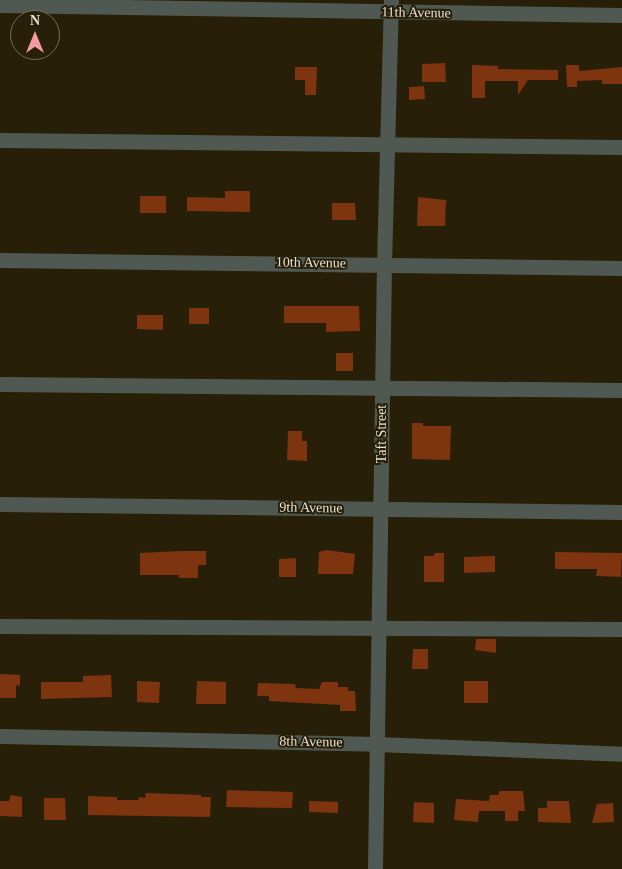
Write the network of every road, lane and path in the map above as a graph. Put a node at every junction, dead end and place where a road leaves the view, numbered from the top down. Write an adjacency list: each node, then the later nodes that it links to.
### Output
1 (0, 5): 2 (street, 11th Avenue)
2 (390, 6): 3 (street, 11th Avenue); 5 (street, Taft Street)
3 (622, 15)
4 (0, 140): 5 (street)
5 (387, 146): 6 (street); 8 (street, Taft Street)
6 (622, 147)
7 (0, 260): 8 (street, 10th Avenue)
8 (384, 265): 9 (street, 10th Avenue); 11 (street, Taft Street)
9 (622, 268)
10 (0, 384): 11 (street)
11 (383, 386): 12 (street); 14 (street, Taft Street)
12 (622, 390)
13 (0, 504): 14 (street, 9th Avenue)
14 (382, 511): 15 (street, 9th Avenue); 17 (street, Taft Street)
15 (622, 512)
16 (0, 626): 17 (street)
17 (379, 628): 18 (street); 20 (street, Taft Street)
18 (622, 629)
19 (0, 736): 20 (street, 8th Avenue)
20 (376, 744): 21 (street, 8th Avenue); 22 (street, Taft Street)
21 (622, 754)
22 (375, 869)

